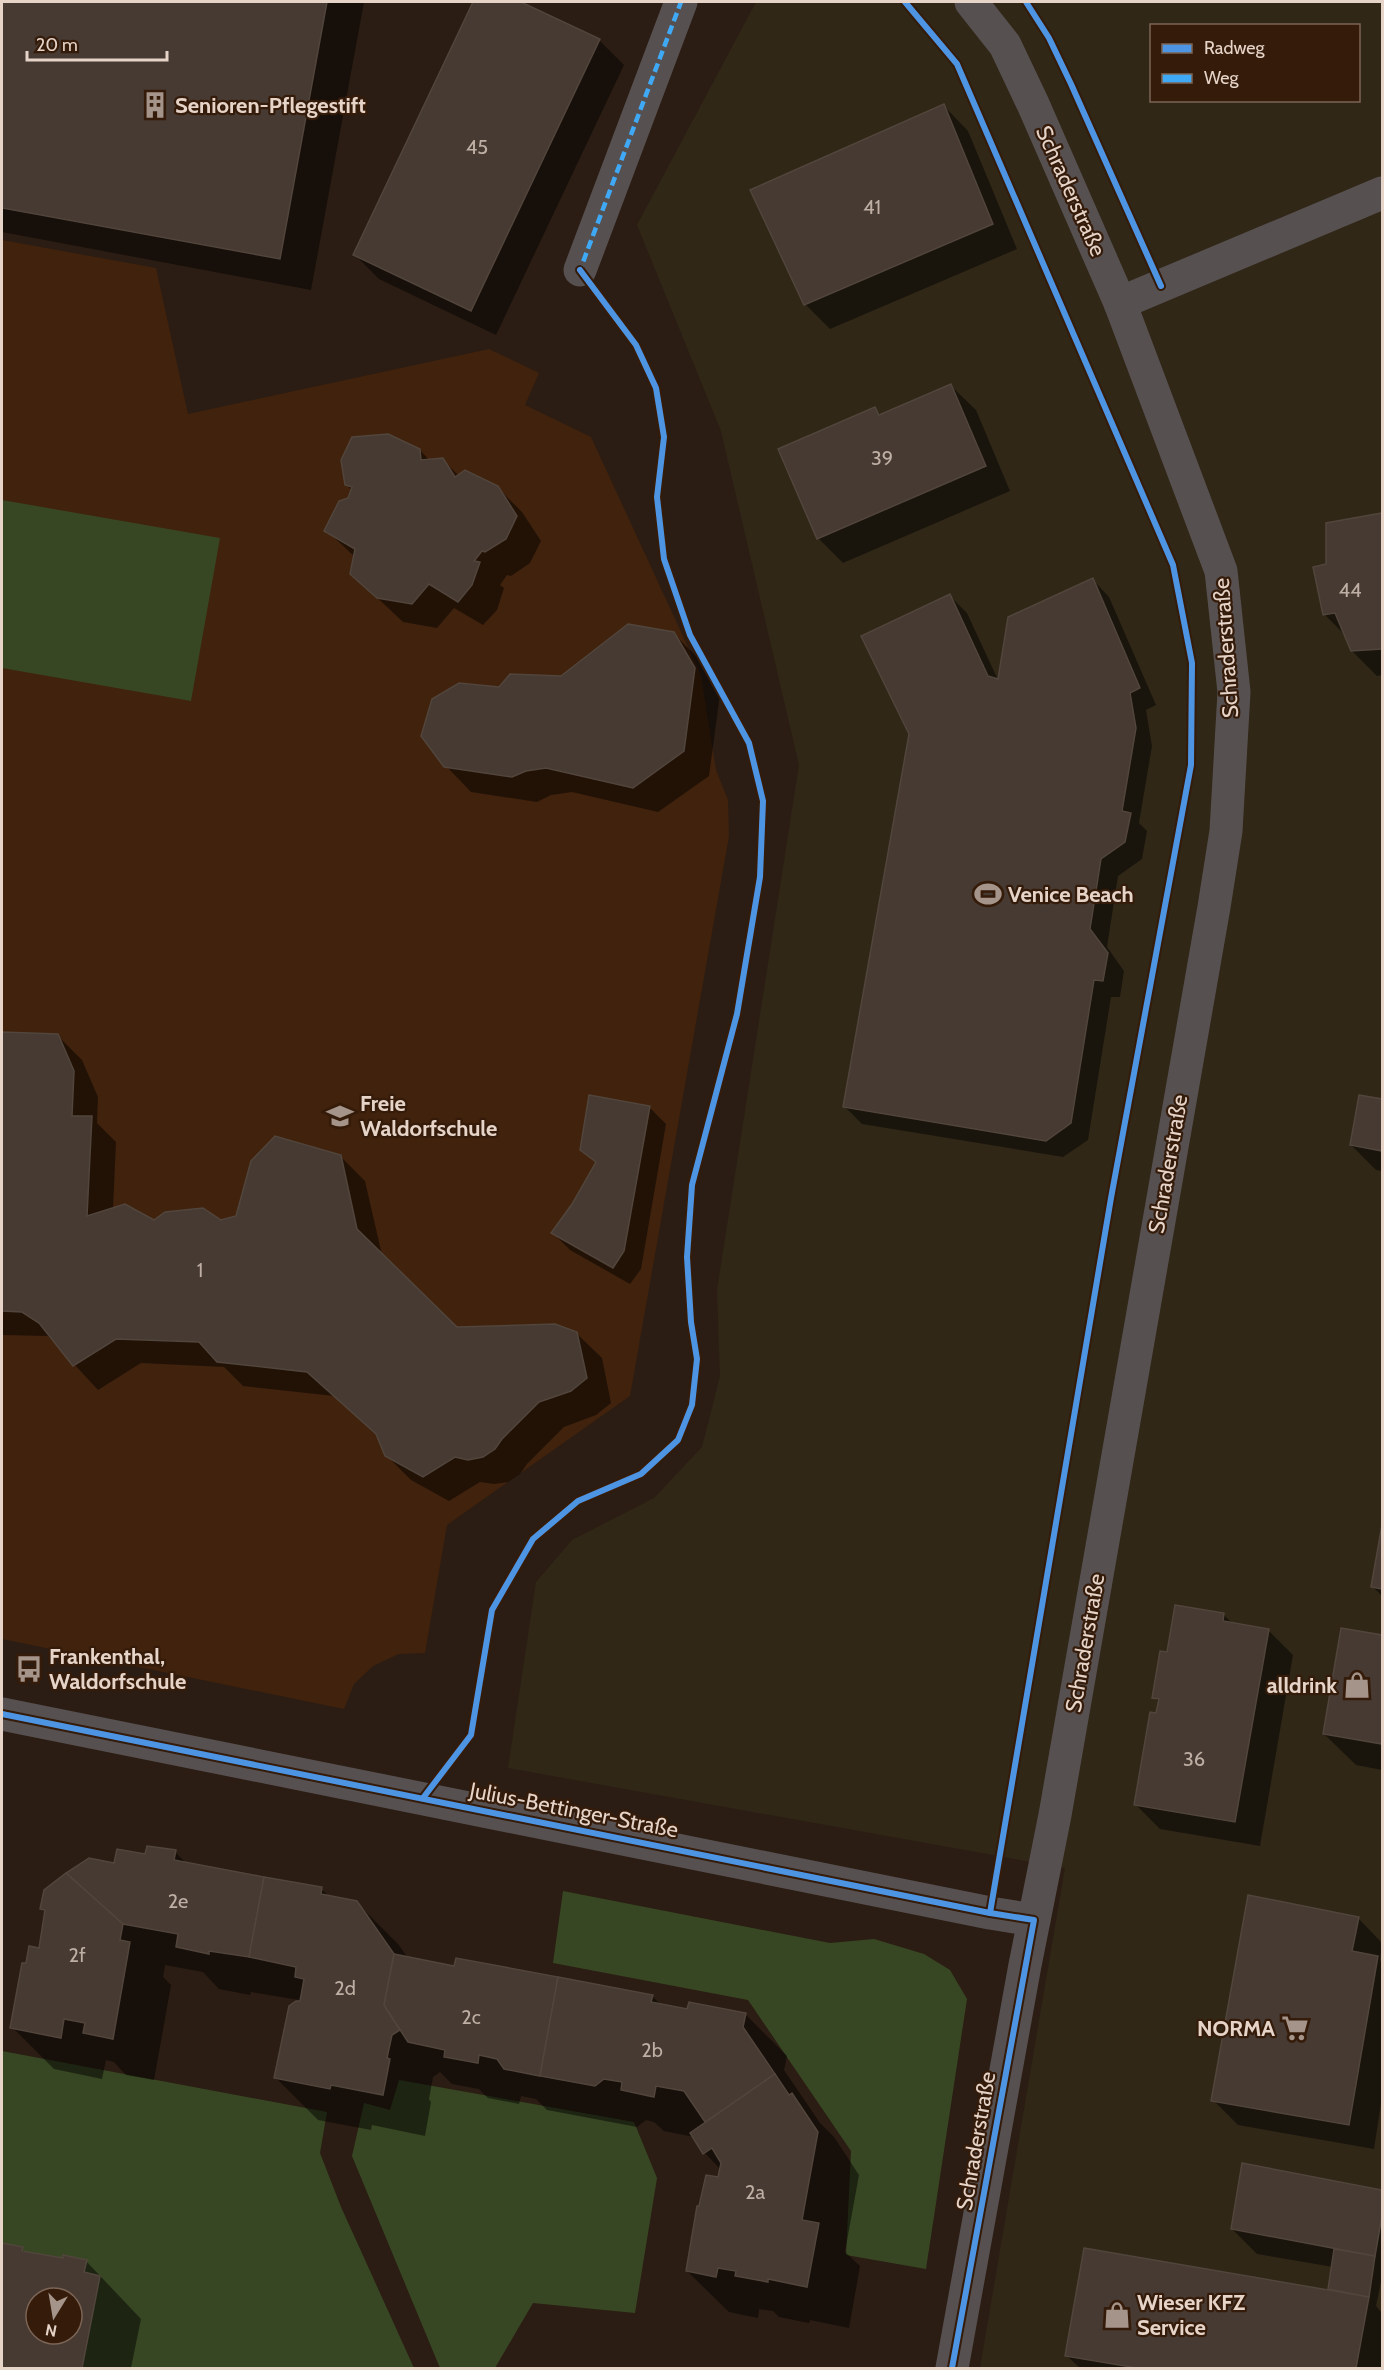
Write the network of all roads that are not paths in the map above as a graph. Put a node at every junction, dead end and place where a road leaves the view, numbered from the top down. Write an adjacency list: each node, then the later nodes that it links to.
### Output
1 (681, 2): 4 (street)
2 (971, 2): 5 (street, Schraderstraße)
3 (1383, 193): 5 (street)
4 (580, 270)
5 (1120, 303): 7 (street, Schraderstraße)
6 (2, 1714): 7 (street, Julius-Bettinger-Straße)
7 (1034, 1920): 8 (street, Schraderstraße)
8 (952, 2368)

